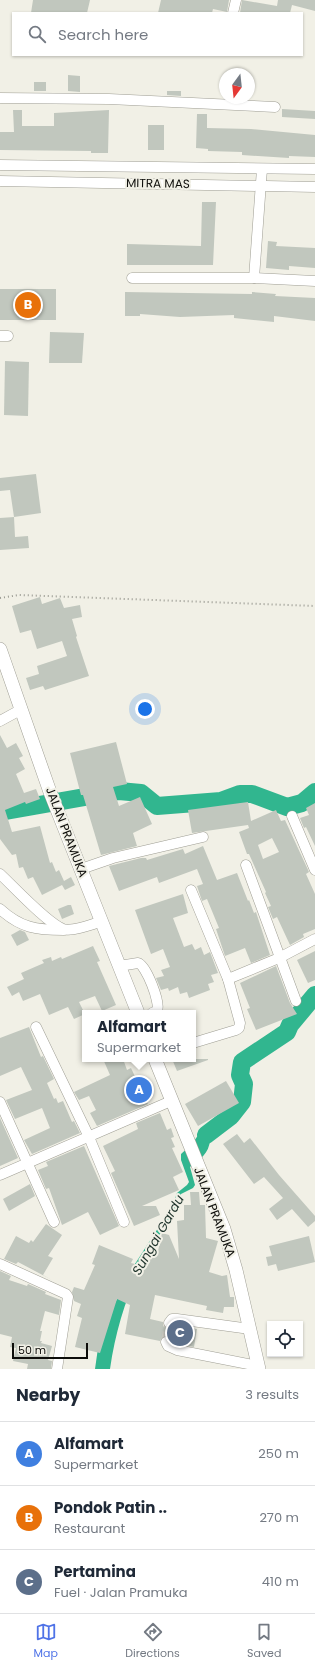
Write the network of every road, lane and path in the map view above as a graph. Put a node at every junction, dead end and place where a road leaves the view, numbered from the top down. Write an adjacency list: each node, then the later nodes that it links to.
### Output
1 (236, 0): 2 (street)
2 (234, 12)
3 (0, 98): 4 (street)
4 (275, 107)
5 (0, 165): 6 (street, MITRA MAS)
6 (134, 168): 7 (street, MITRA MAS); 10 (street)
7 (262, 169): 8 (street, MITRA MAS); 11 (street)
8 (315, 169)
9 (0, 181): 10 (street, MITRA MAS)
10 (133, 182): 11 (street, MITRA MAS)
11 (259, 186): 12 (street, MITRA MAS); 14 (street)
12 (315, 187)
13 (132, 278): 14 (street)
14 (254, 278): 15 (street)
15 (315, 281)
16 (0, 598): 17 (path)
17 (315, 606)
18 (0, 649): 19 (main road, JALAN PRAMUKA)
19 (22, 709): 20 (street); 24 (main road, JALAN PRAMUKA)
20 (0, 722)
21 (292, 816): 25 (street)
22 (204, 837): 24 (street)
23 (246, 865): 32 (street)
24 (81, 869): 29 (main road, JALAN PRAMUKA)
25 (315, 870)
26 (0, 874): 30 (street)
27 (191, 890): 34 (street)
28 (0, 910): 30 (street)
29 (102, 921): 30 (street); 33 (main road, JALAN PRAMUKA)
30 (64, 930)
31 (315, 939): 32 (street)
32 (279, 958): 34 (street); 35 (street)
33 (120, 966): 36 (main road, JALAN PRAMUKA); 37 (street)
34 (228, 979): 39 (street)
35 (296, 1001)
36 (137, 1010)
37 (157, 1010)
38 (36, 1027): 43 (street)
39 (196, 1042)
40 (156, 1062): 41 (main road, JALAN PRAMUKA)
41 (171, 1101): 43 (street); 50 (main road, JALAN PRAMUKA)
42 (0, 1102): 44 (street)
43 (89, 1137): 44 (street); 47 (street)
44 (27, 1164): 45 (street); 46 (street)
45 (0, 1175)
46 (54, 1222)
47 (124, 1222)
48 (0, 1264): 53 (street)
49 (170, 1323): 50 (street)
50 (250, 1329): 52 (main road, JALAN PRAMUKA)
51 (166, 1342): 52 (street)
52 (259, 1367)
53 (57, 1369)

